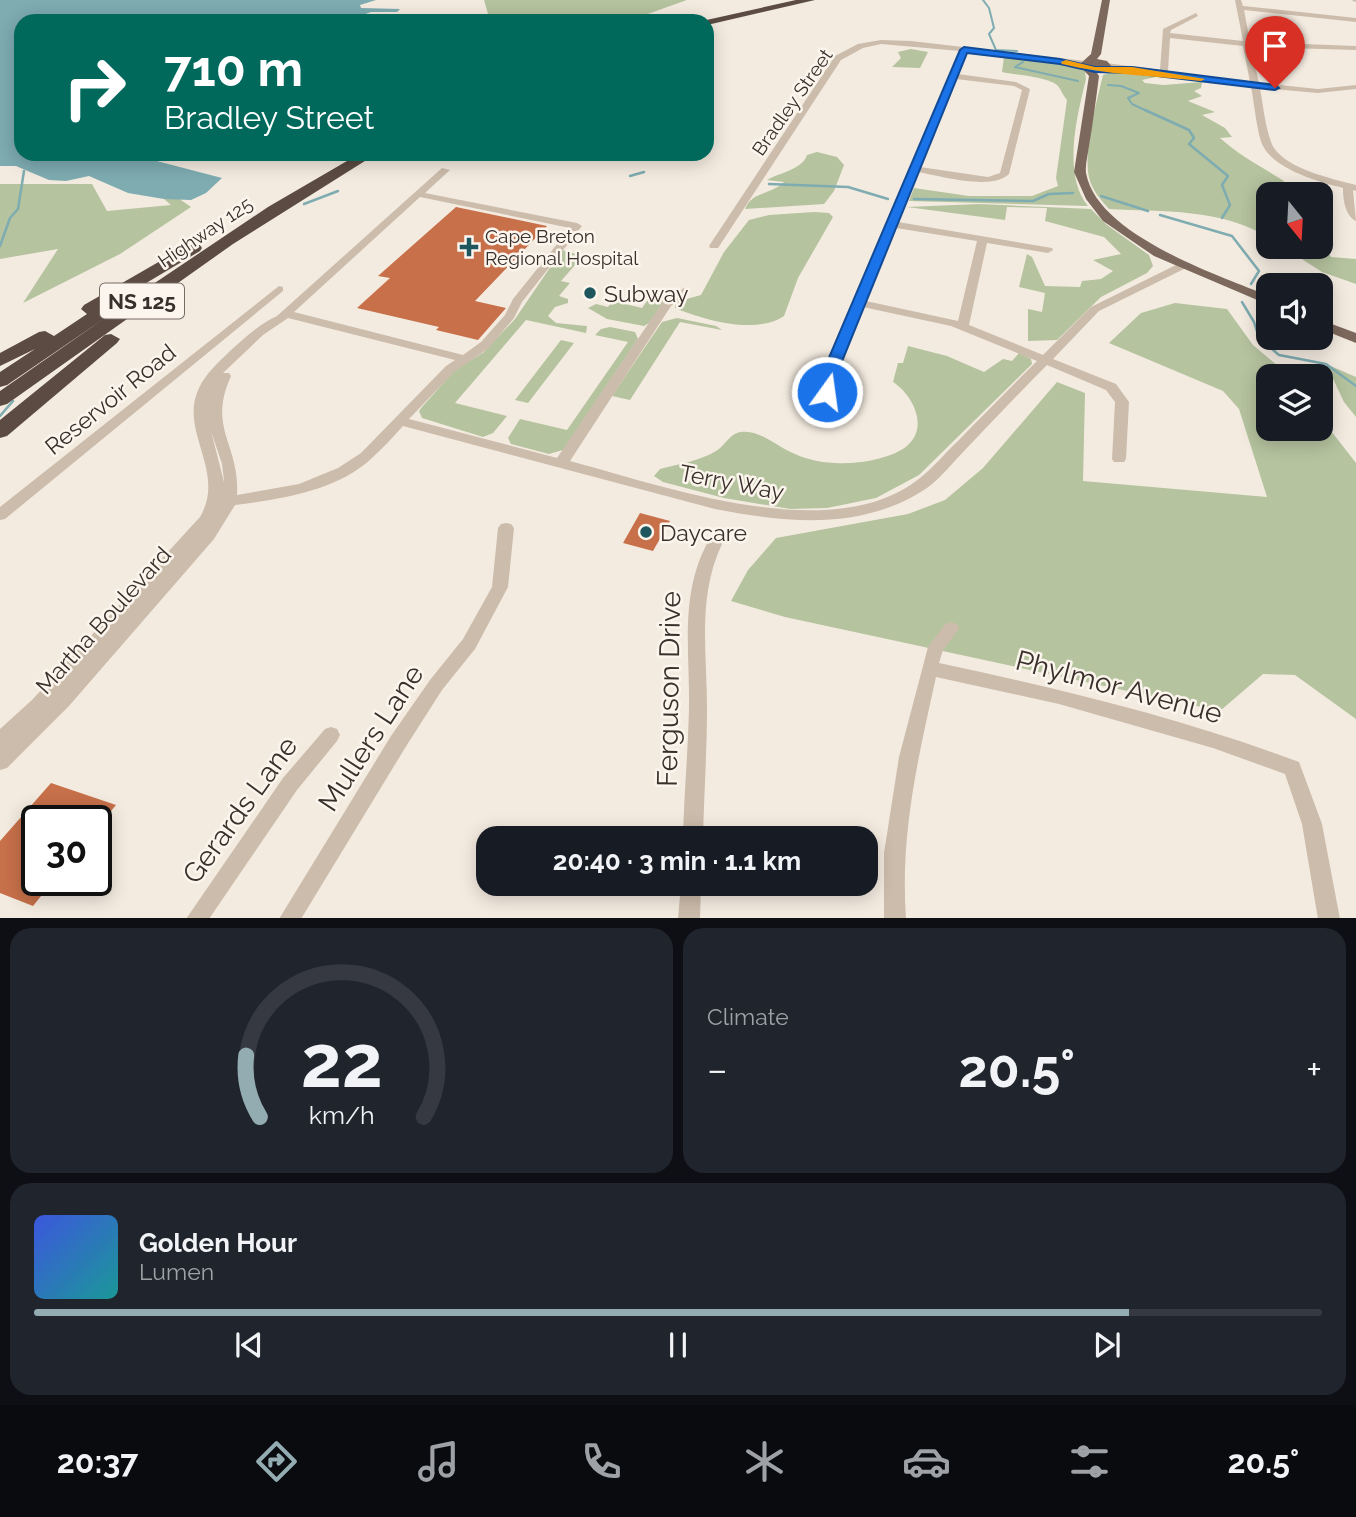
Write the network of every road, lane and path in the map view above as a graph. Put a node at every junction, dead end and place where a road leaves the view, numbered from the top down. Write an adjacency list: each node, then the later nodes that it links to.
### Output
1 (783, 0): 7 (highway)
2 (810, 0): 7 (highway)
3 (1105, 0): 17 (main road)
4 (1269, 0): 8 (street)
5 (820, 1): 7 (highway)
6 (1239, 4): 8 (street); 14 (street)
7 (759, 8): 10 (highway); 11 (highway)
8 (1271, 12): 12 (street)
9 (1196, 15): 13 (street)
10 (714, 16)
11 (714, 20)
12 (1356, 20)
13 (1166, 35): 14 (street); 18 (street)
14 (1246, 44): 15 (street); 20 (street)
15 (1356, 48)
16 (964, 50): 17 (street, Bradley Street); 19 (street); 32 (street, Bradley Street)
17 (1095, 66): 18 (street, Bradley Street); 35 (main road)
18 (1164, 74): 20 (street, Bradley Street)
19 (953, 76): 24 (street); 24 (street)
20 (1254, 85): 21 (street, Bradley Street); 26 (street)
21 (1356, 87)
22 (339, 161): 33 (highway, Highway 125 / NS 125)
23 (357, 161): 28 (highway, Highway 125 / NS 125)
24 (915, 169): 30 (street)
25 (444, 170): 27 (street)
26 (1352, 187): 29 (street)
27 (418, 194): 40 (street); 44 (street)
28 (286, 203): 48 (highway, Highway 125 / NS 125); 51 (highway)
29 (1356, 218)
30 (892, 224): 31 (street); 39 (street)
31 (983, 239): 34 (street); 41 (street)
32 (714, 246)
33 (194, 248): 46 (highway); 47 (highway, Highway 125 / NS 125)
34 (1048, 250)
35 (1184, 265): 38 (main road); 45 (street, Terry Way)
36 (279, 289): 55 (street, Reservoir Road)
37 (684, 291): 53 (street)
38 (1256, 295)
39 (859, 303): 41 (street); 49 (street)
40 (284, 316): 44 (street); 54 (street)
41 (963, 326): 45 (street)
42 (1333, 329): 43 (main road)
43 (1356, 338)
44 (466, 359): 50 (street)
45 (1044, 359): 52 (street); 53 (street, Terry Way)
46 (0, 360)
47 (0, 381)
48 (0, 400)
49 (832, 406)
50 (400, 422): 53 (street, Terry Way); 54 (street)
51 (0, 431)
52 (1119, 458)
53 (561, 463)
54 (222, 502): 61 (street, Martha Boulevard); 62 (street, Martha Boulevard)
55 (0, 515)
56 (506, 528): 66 (street, Mullers Lane)
57 (714, 544): 63 (street, Ferguson Drive)
58 (951, 629): 59 (street)
59 (930, 667): 68 (street); 69 (street, Phylmor Avenue)
60 (331, 735): 65 (street, Gerards Lane)
61 (0, 741)
62 (0, 762)
63 (692, 826)
64 (690, 896): 67 (street)
65 (197, 918)
66 (290, 918)
67 (689, 918)
68 (895, 918)
69 (1329, 918)

